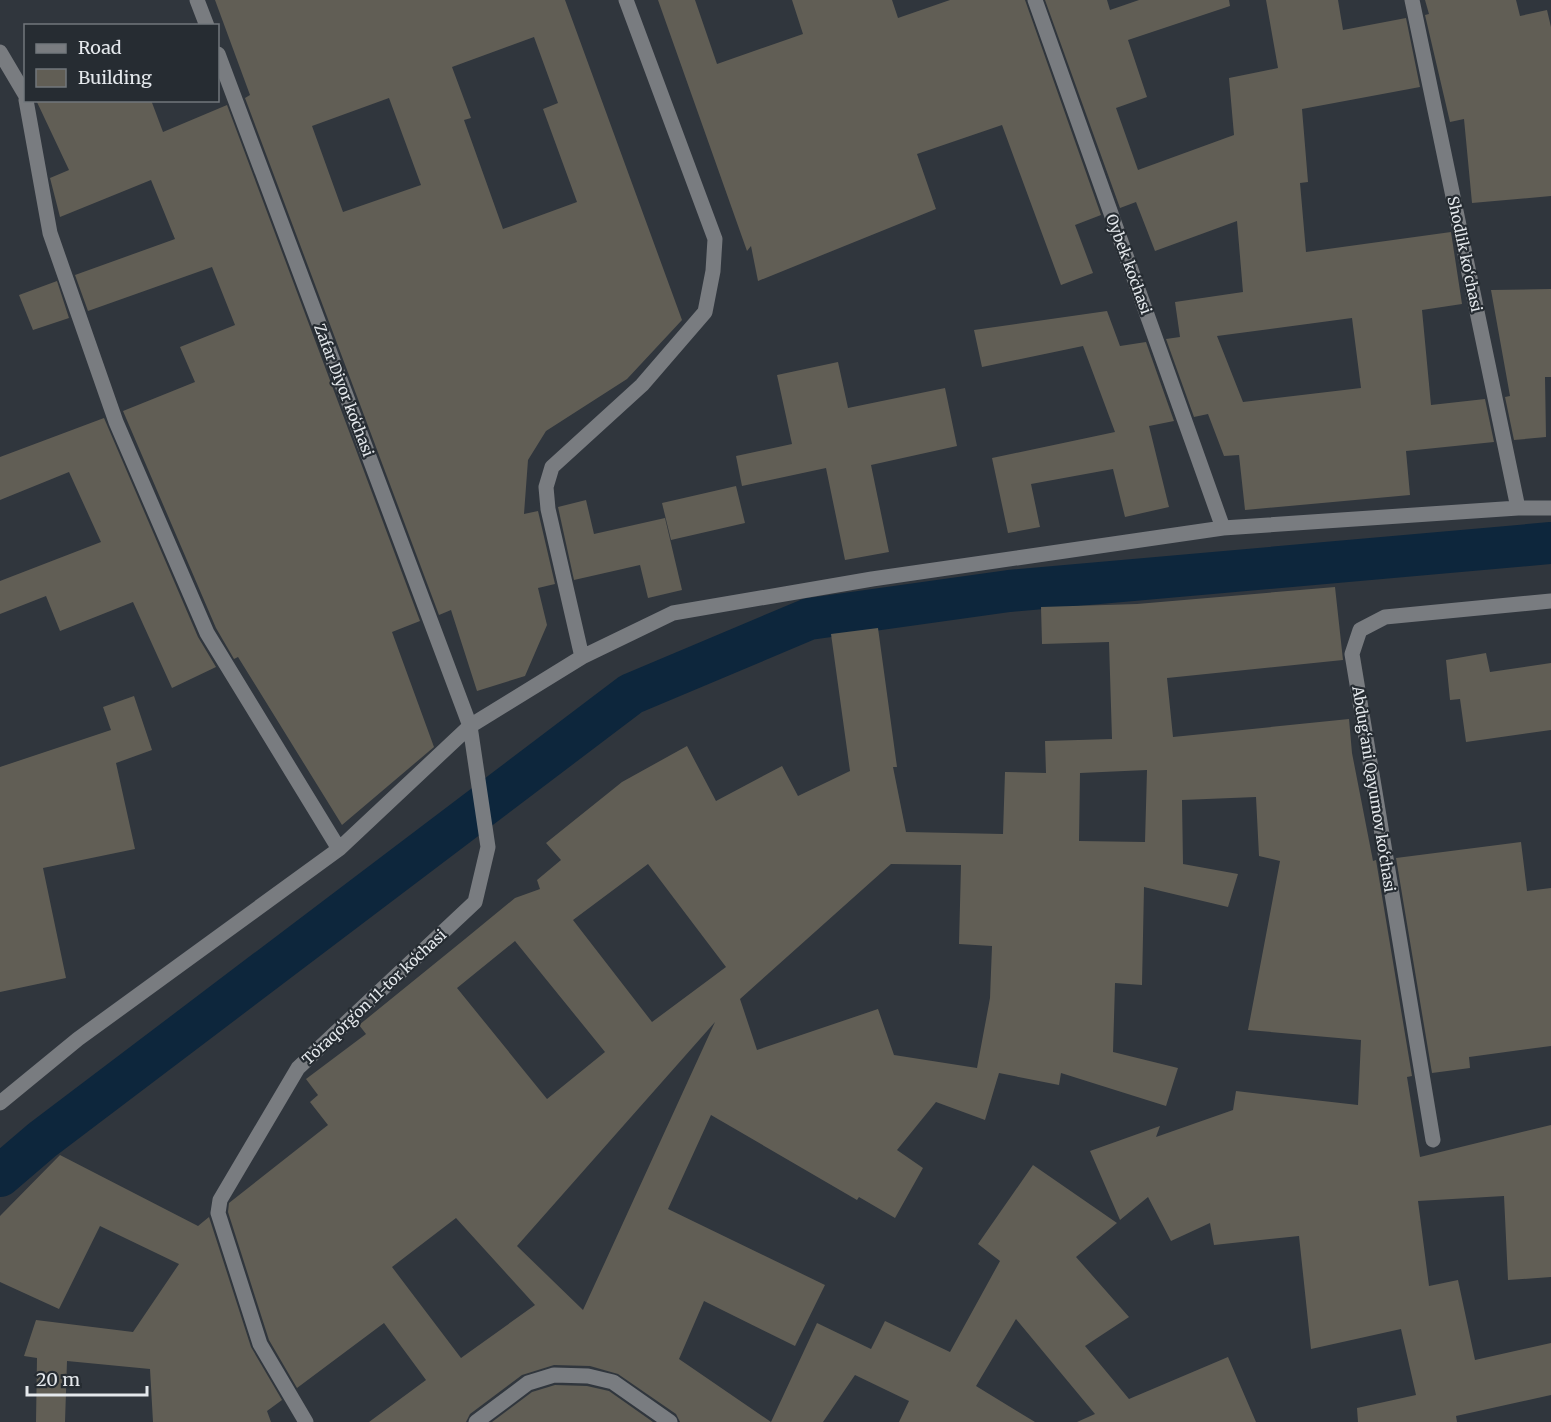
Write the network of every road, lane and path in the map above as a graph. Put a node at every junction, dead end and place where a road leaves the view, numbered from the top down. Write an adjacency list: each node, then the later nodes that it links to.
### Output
1 (197, 0): 5 (street)
2 (626, 0): 14 (street)
3 (1035, 0): 12 (street, Oybek koʻchasi)
4 (1412, 0): 10 (street, Shodlik ko‘chasi)
5 (206, 24)
6 (0, 52): 8 (street)
7 (219, 57): 15 (street, Zafar Diyor koʻchasi)
8 (24, 94)
9 (27, 102): 16 (street)
10 (1518, 508): 11 (street); 12 (street)
11 (1551, 508)
12 (1223, 528): 14 (street)
13 (1551, 601): 18 (street, Abdug‘ani Qayumov ko‘chasi)
14 (582, 657): 15 (street)
15 (470, 726): 16 (street); 19 (street, Toʻraqoʻrgʻon 11-tor koʻchasi)
16 (339, 849): 17 (street)
17 (0, 1103)
18 (1433, 1140)
19 (306, 1422)
20 (476, 1422): 21 (street)
21 (670, 1422)

